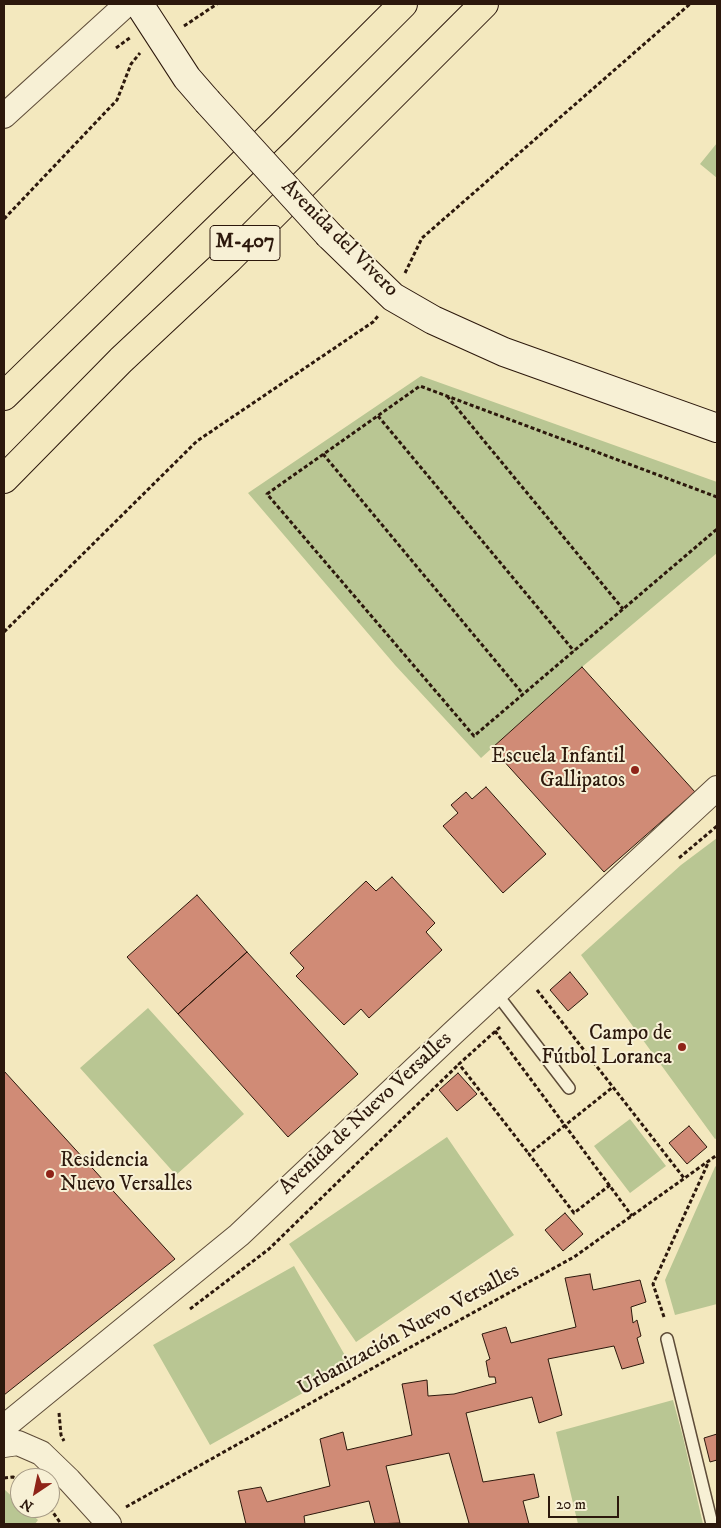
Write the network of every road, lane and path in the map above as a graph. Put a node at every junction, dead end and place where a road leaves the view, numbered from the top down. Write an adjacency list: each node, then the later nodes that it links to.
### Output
1 (127, 4): 7 (street)
2 (139, 4): 9 (main road, Avenida del Vivero)
3 (217, 4): 9 (path)
4 (403, 4): 13 (highway, M-407)
5 (484, 4): 18 (highway, M-407)
6 (690, 4): 12 (path)
7 (98, 30): 8 (path); 10 (street)
8 (135, 35)
9 (162, 41): 11 (path); 12 (main road, Avenida del Vivero, bridge)
10 (4, 116)
11 (4, 219)
12 (393, 297): 16 (main road, Avenida del Vivero); 22 (path)
13 (4, 396)
14 (447, 396): 15 (path); 19 (path); 21 (path)
15 (378, 416): 17 (path); 23 (path)
16 (717, 428)
17 (323, 454): 24 (path); 24 (path)
18 (4, 479)
19 (717, 497)
20 (717, 529): 21 (path)
21 (623, 609): 23 (path)
22 (4, 632)
23 (574, 651): 24 (path)
24 (523, 694)
25 (717, 788): 28 (street, Avenida de Nuevo Versalles)
26 (717, 826): 27 (path)
27 (676, 861)
28 (496, 993): 29 (lane); 43 (street, Avenida de Nuevo Versalles)
29 (512, 1014): 30 (path); 31 (path); 32 (lane)
30 (495, 1031): 33 (path); 34 (path)
31 (613, 1087): 33 (path); 37 (path)
32 (569, 1088)
33 (565, 1125): 34 (path); 38 (path)
34 (529, 1154): 38 (path)
35 (717, 1155): 36 (path, Urbanización Nuevo Versalles)
36 (709, 1160): 37 (path, Urbanización Nuevo Versalles); 40 (path)
37 (684, 1178): 39 (path, Urbanización Nuevo Versalles)
38 (610, 1185): 39 (path)
39 (632, 1216): 46 (path, Urbanización Nuevo Versalles)
40 (664, 1317)
41 (667, 1339): 47 (lane)
42 (59, 1411): 44 (path)
43 (4, 1427)
44 (66, 1443)
45 (4, 1444): 46 (street)
46 (107, 1522)
47 (712, 1524)

